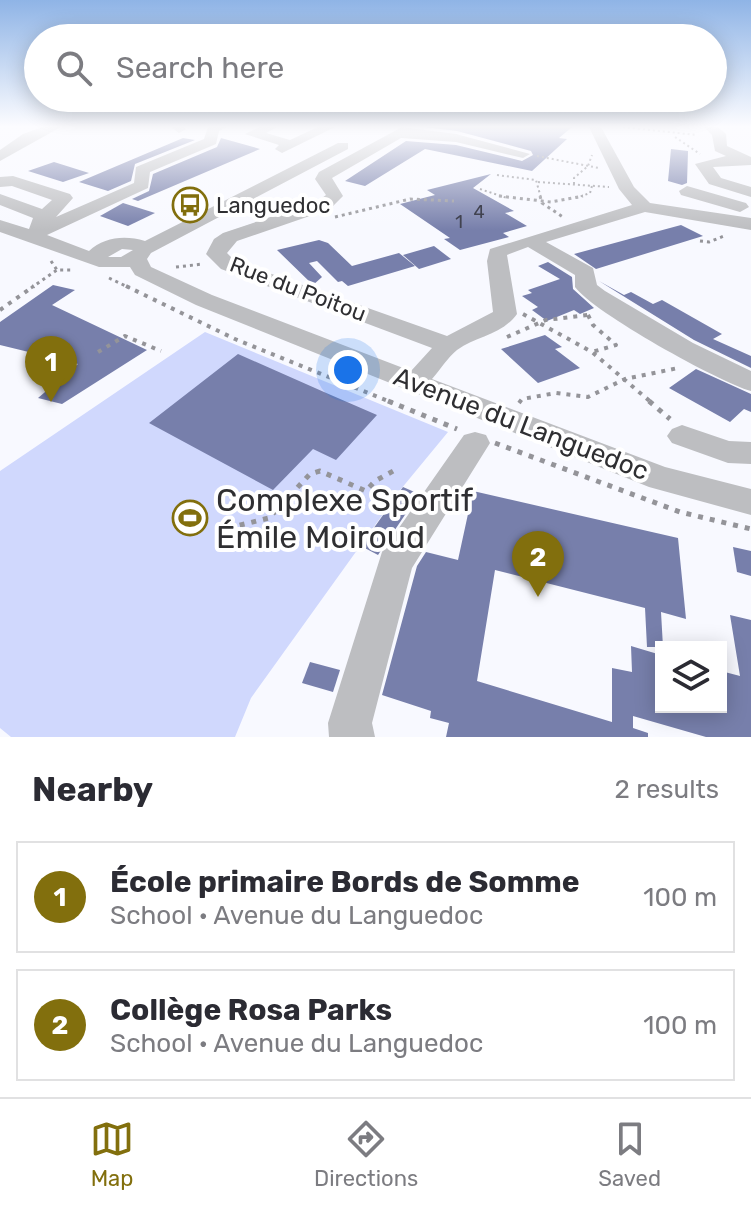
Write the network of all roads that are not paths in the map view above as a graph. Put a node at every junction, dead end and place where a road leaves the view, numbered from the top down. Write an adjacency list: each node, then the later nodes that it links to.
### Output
1 (162, 161): 16 (street)
2 (294, 161): 18 (street)
3 (325, 161): 18 (street)
4 (346, 161): 19 (street, Rue du Poitou)
5 (613, 161): 11 (street)
6 (739, 161): 9 (street)
7 (0, 182): 13 (street)
8 (687, 191): 12 (street)
9 (751, 192)
10 (0, 199): 13 (street)
11 (644, 207): 14 (street); 17 (street)
12 (751, 211)
13 (47, 217): 16 (street)
14 (751, 224)
15 (0, 226): 16 (street, Avenue du Languedoc)
16 (29, 233): 18 (street, Avenue du Languedoc)
17 (531, 241): 19 (street); 21 (street)
18 (115, 258): 20 (street, Avenue du Languedoc)
19 (453, 342): 20 (street)
20 (415, 382): 25 (street, Avenue du Languedoc)
21 (751, 382)
22 (682, 436): 24 (street)
23 (477, 439): 26 (street)
24 (751, 453)
25 (751, 502)
26 (352, 737)

